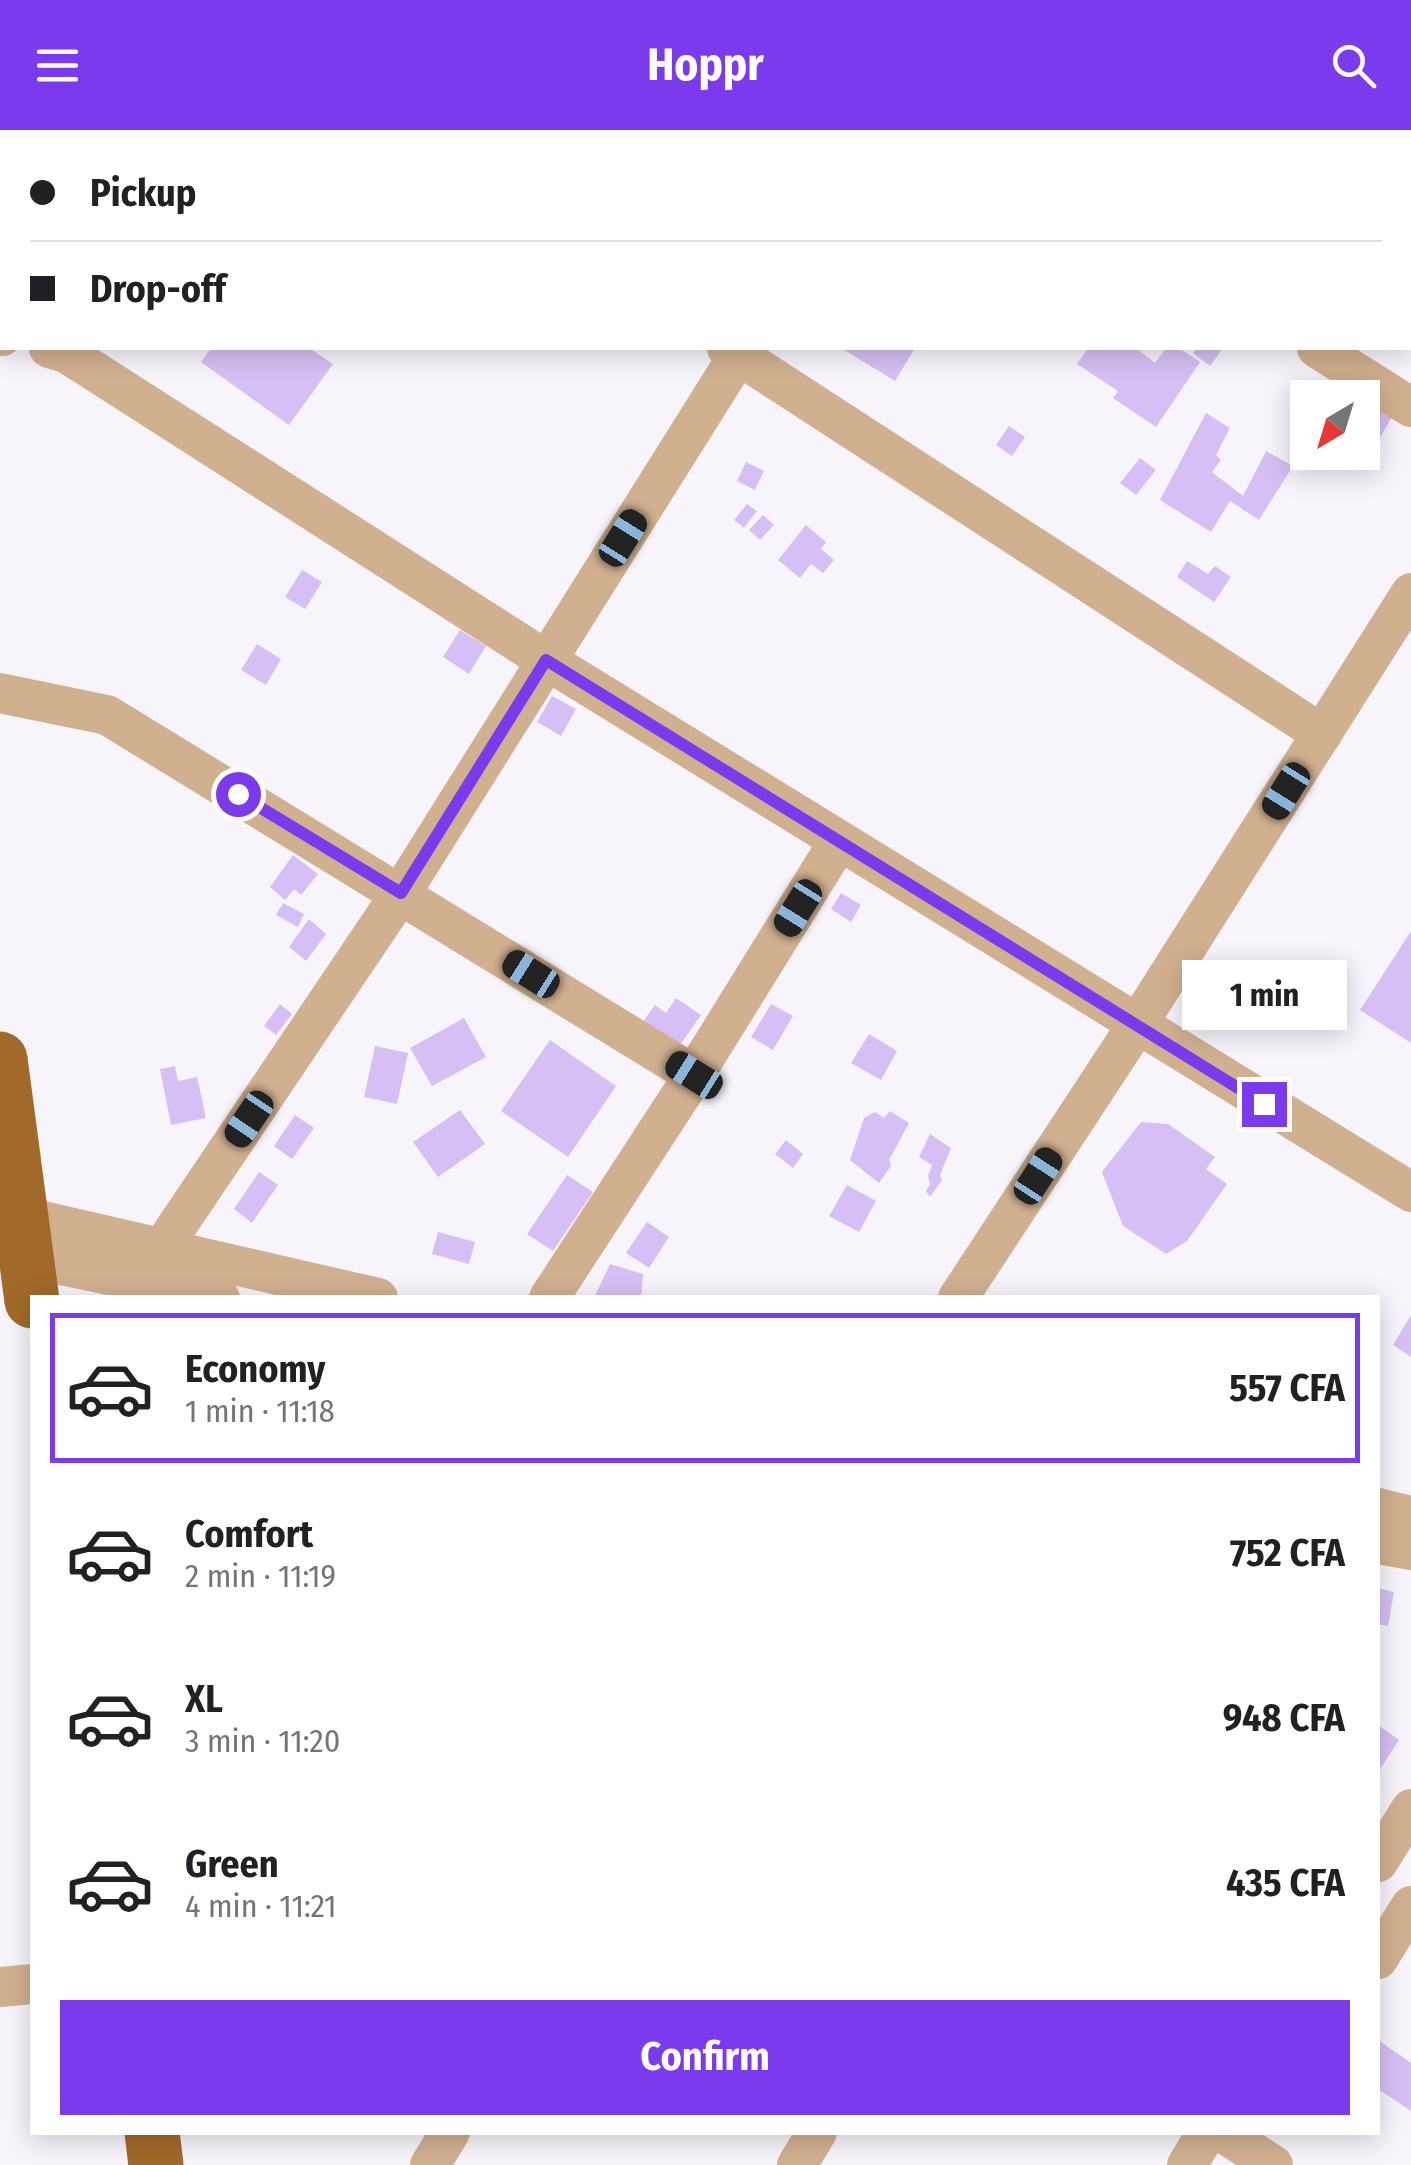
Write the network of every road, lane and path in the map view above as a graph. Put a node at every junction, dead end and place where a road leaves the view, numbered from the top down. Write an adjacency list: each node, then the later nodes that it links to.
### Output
1 (54, 350): 6 (street)
2 (736, 350): 6 (street); 8 (street)
3 (1320, 350): 4 (street)
4 (1411, 408)
5 (1411, 593): 8 (street)
6 (546, 660): 9 (street); 10 (street)
7 (0, 693): 10 (street)
8 (1322, 734): 11 (street)
9 (839, 840): 11 (street); 13 (street)
10 (401, 893): 13 (street); 16 (street)
11 (1137, 1026): 14 (street); 20 (street)
12 (0, 1059): 15 (highway)
13 (694, 1075): 19 (street)
14 (1411, 1192)
15 (27, 1258): 16 (street)
16 (158, 1266): 17 (street); 18 (street)
17 (214, 1295)
18 (357, 1295)
19 (550, 1295)
20 (960, 1295)
21 (1380, 1508): 22 (street)
22 (1411, 1516)
23 (1380, 1544): 24 (street)
24 (1411, 1550)
25 (1411, 1809): 26 (street)
26 (1380, 1859)
27 (1411, 1906): 28 (street)
28 (1380, 1956)
29 (30, 1984): 30 (street)
30 (0, 1987)
31 (152, 2135): 35 (highway)
32 (448, 2135): 36 (street)
33 (815, 2135): 37 (street)
34 (1206, 2135): 38 (street)
35 (156, 2165)
36 (430, 2165)
37 (797, 2165)
38 (1187, 2165)

